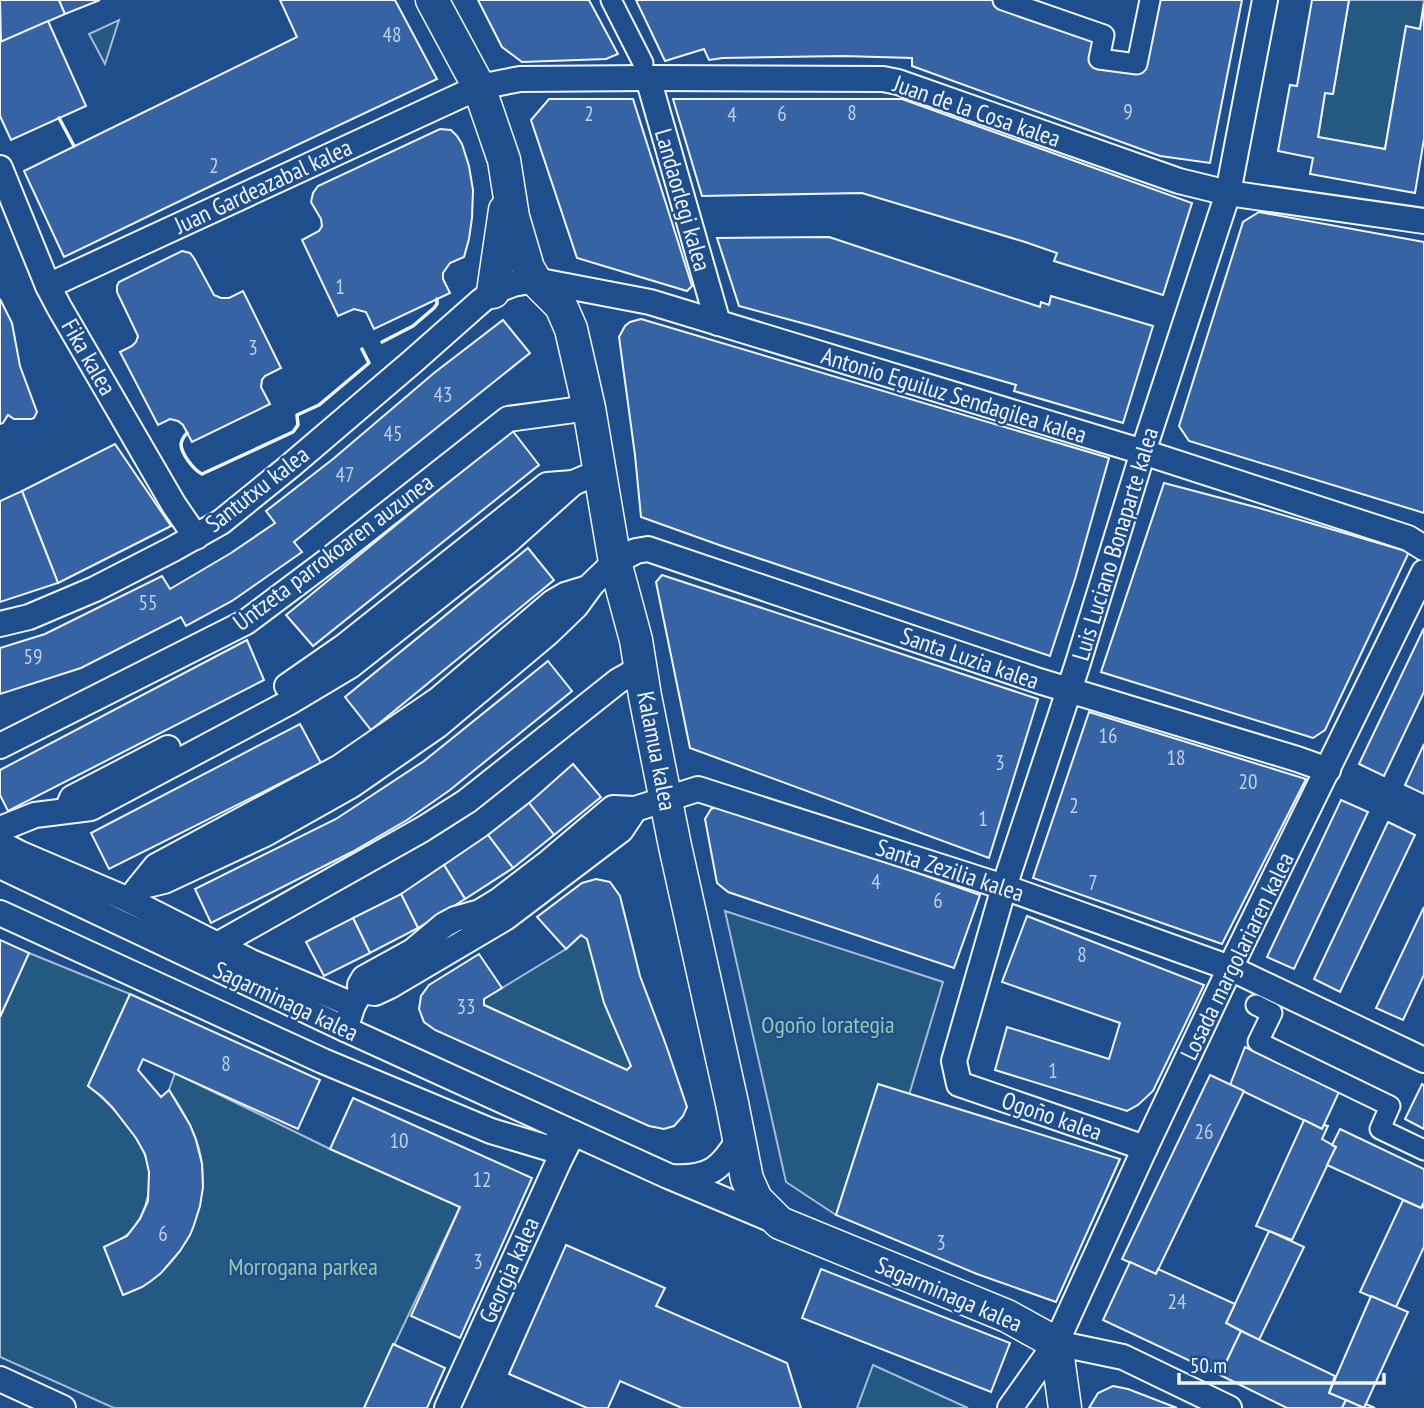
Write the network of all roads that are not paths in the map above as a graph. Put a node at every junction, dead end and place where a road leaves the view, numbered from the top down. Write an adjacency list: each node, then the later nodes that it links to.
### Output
1 (432, 0): 7 (street)
2 (611, 0): 6 (street, Landaorlegi kalea)
3 (1003, 0): 4 (street)
4 (1150, 0)
5 (1265, 0): 10 (street, Luis Luciano Bonaparte kalea)
6 (645, 70): 7 (street, Juan de la Cosa kalea); 10 (street, Juan de la Cosa kalea); 15 (street, Landaorlegi kalea)
7 (479, 87): 9 (street); 13 (street, Juan Gardeazabal kalea)
8 (0, 168): 13 (street, Fika kalea)
9 (507, 181): 12 (street); 14 (street)
10 (1228, 193): 11 (street, Juan de la Cosa kalea); 17 (street, Luis Luciano Bonaparte kalea)
11 (1424, 221)
12 (535, 280): 14 (street, Antonio Eguiluz Sendagilea kalea); 15 (street, Antonio Eguiluz Sendagilea kalea); 16 (street, Kalamua kalea)
13 (48, 286): 19 (street, Fika kalea)
14 (487, 296): 19 (street, Santutxu kalea)
15 (718, 323): 17 (street, Antonio Eguiluz Sendagilea kalea)
16 (589, 408): 18 (street, Kalamua kalea); 26 (street, Untzeta parrokoaren auzunea)
17 (1143, 452): 20 (street, Antonio Eguiluz Sendagilea kalea); 25 (street, Luis Luciano Bonaparte kalea)
18 (586, 479): 21 (street, Kalamua kalea); 29 (street)
19 (196, 537): 23 (street, Santutxu kalea)
20 (1424, 548)
21 (615, 562): 24 (street, Kalamua kalea); 25 (street, Santa Luzia kalea); 33 (street)
22 (1424, 572): 27 (street, Losada margolariaren kalea)
23 (0, 624)
24 (640, 668): 28 (street, Kalamua kalea); 35 (street)
25 (1068, 690): 27 (street, Santa Luzia kalea); 32 (street, Luis Luciano Bonaparte kalea)
26 (0, 746)
27 (1328, 770): 36 (street, Losada margolariaren kalea)
28 (666, 798): 32 (street, Santa Zezilia kalea); 37 (street); 43 (street, Kalamua kalea)
29 (0, 829)
30 (0, 843): 33 (street)
31 (0, 866): 39 (street, Sagarminaga kalea)
32 (1004, 887): 36 (street, Santa Zezilia kalea); 41 (street, Luis Luciano Bonaparte kalea)
33 (134, 894): 35 (street)
34 (0, 913): 42 (street, Sagarminaga kalea)
35 (217, 945): 37 (street)
36 (1230, 968): 40 (street, Santa Zezilia kalea); 44 (street, Losada margolariaren kalea)
37 (357, 998): 39 (street)
38 (1256, 1005): 45 (street)
39 (345, 1029): 42 (street, Sagarminaga kalea)
40 (1424, 1060)
41 (959, 1084): 44 (street, Ogoño kalea)
42 (573, 1133): 46 (street, Sagarminaga kalea); 51 (street, Georgia kalea)
43 (739, 1139): 46 (street, Sagarminaga kalea); 47 (street, Kalamua kalea)
44 (1145, 1148): 48 (street, Losada margolariaren kalea)
45 (1424, 1150)
46 (668, 1176): 47 (street, Sagarminaga kalea)
47 (780, 1223): 48 (street, Sagarminaga kalea)
48 (1056, 1343): 52 (street, Losada margolariaren kalea); 53 (street); 54 (street, Sagarminaga kalea)
49 (0, 1379): 50 (street)
50 (63, 1408)
51 (447, 1408)
52 (1010, 1408)
53 (1065, 1408)
54 (1229, 1408)

